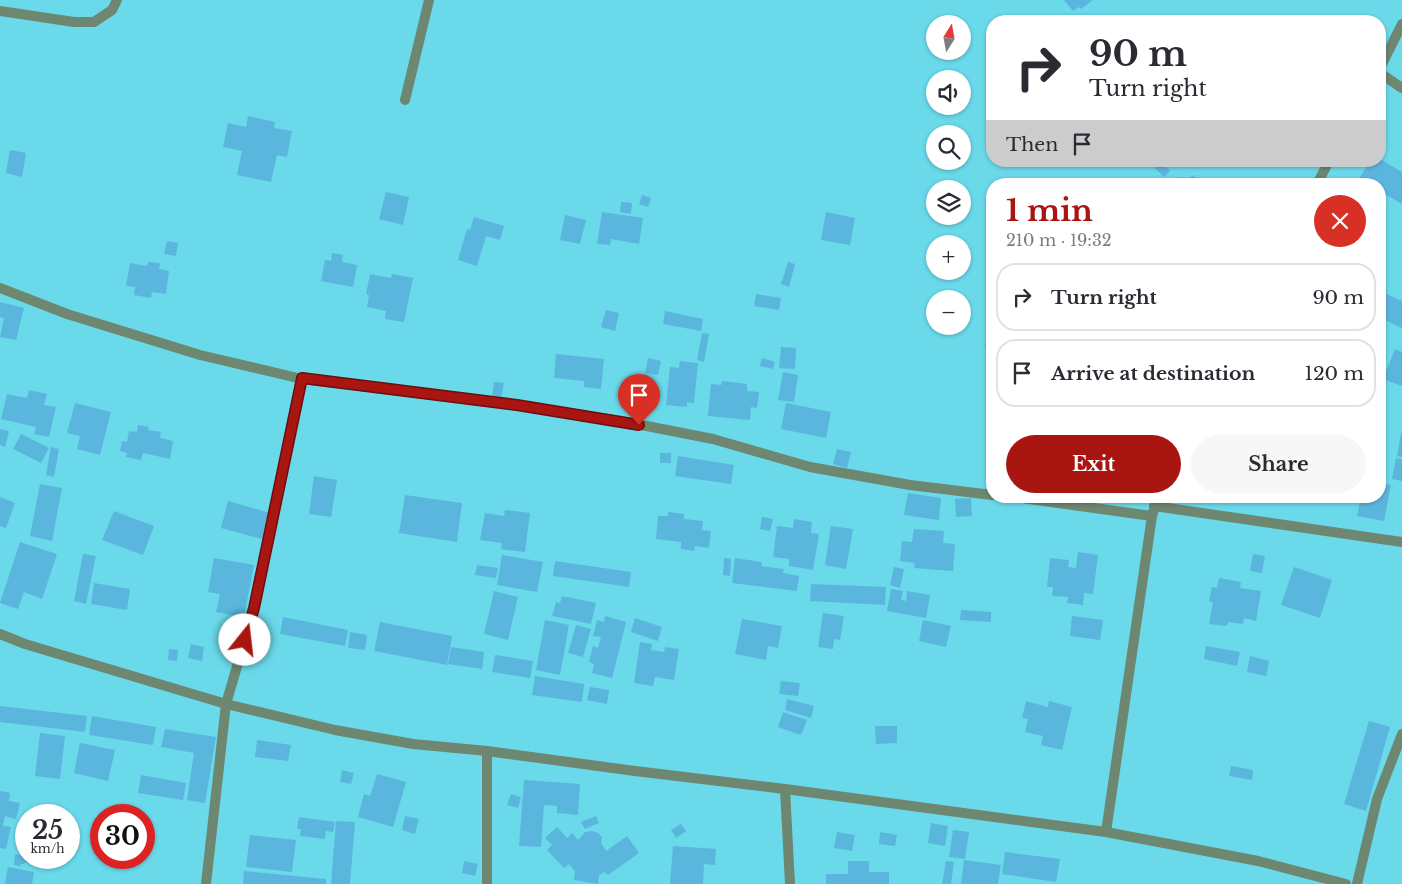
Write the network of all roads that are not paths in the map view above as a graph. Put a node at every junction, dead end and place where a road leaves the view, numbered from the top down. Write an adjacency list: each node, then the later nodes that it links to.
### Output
1 (117, 0): 3 (street)
2 (429, 0): 8 (street)
3 (0, 11)
4 (1402, 24): 5 (street)
5 (1386, 56)
6 (1386, 77): 7 (street)
7 (1402, 88)
8 (405, 100)
9 (0, 288): 10 (street)
10 (302, 378): 11 (street); 16 (street)
11 (986, 494)
12 (1111, 503): 13 (street)
13 (1155, 506): 14 (street); 20 (street)
14 (1402, 542)
15 (0, 634): 16 (street)
16 (226, 704): 18 (street); 21 (street)
17 (1402, 734): 25 (street)
18 (487, 751): 19 (street); 22 (street)
19 (786, 789): 20 (street); 23 (street)
20 (1106, 832): 24 (street)
21 (206, 884)
22 (487, 884)
23 (790, 884)
24 (1346, 884)
25 (1357, 884)

